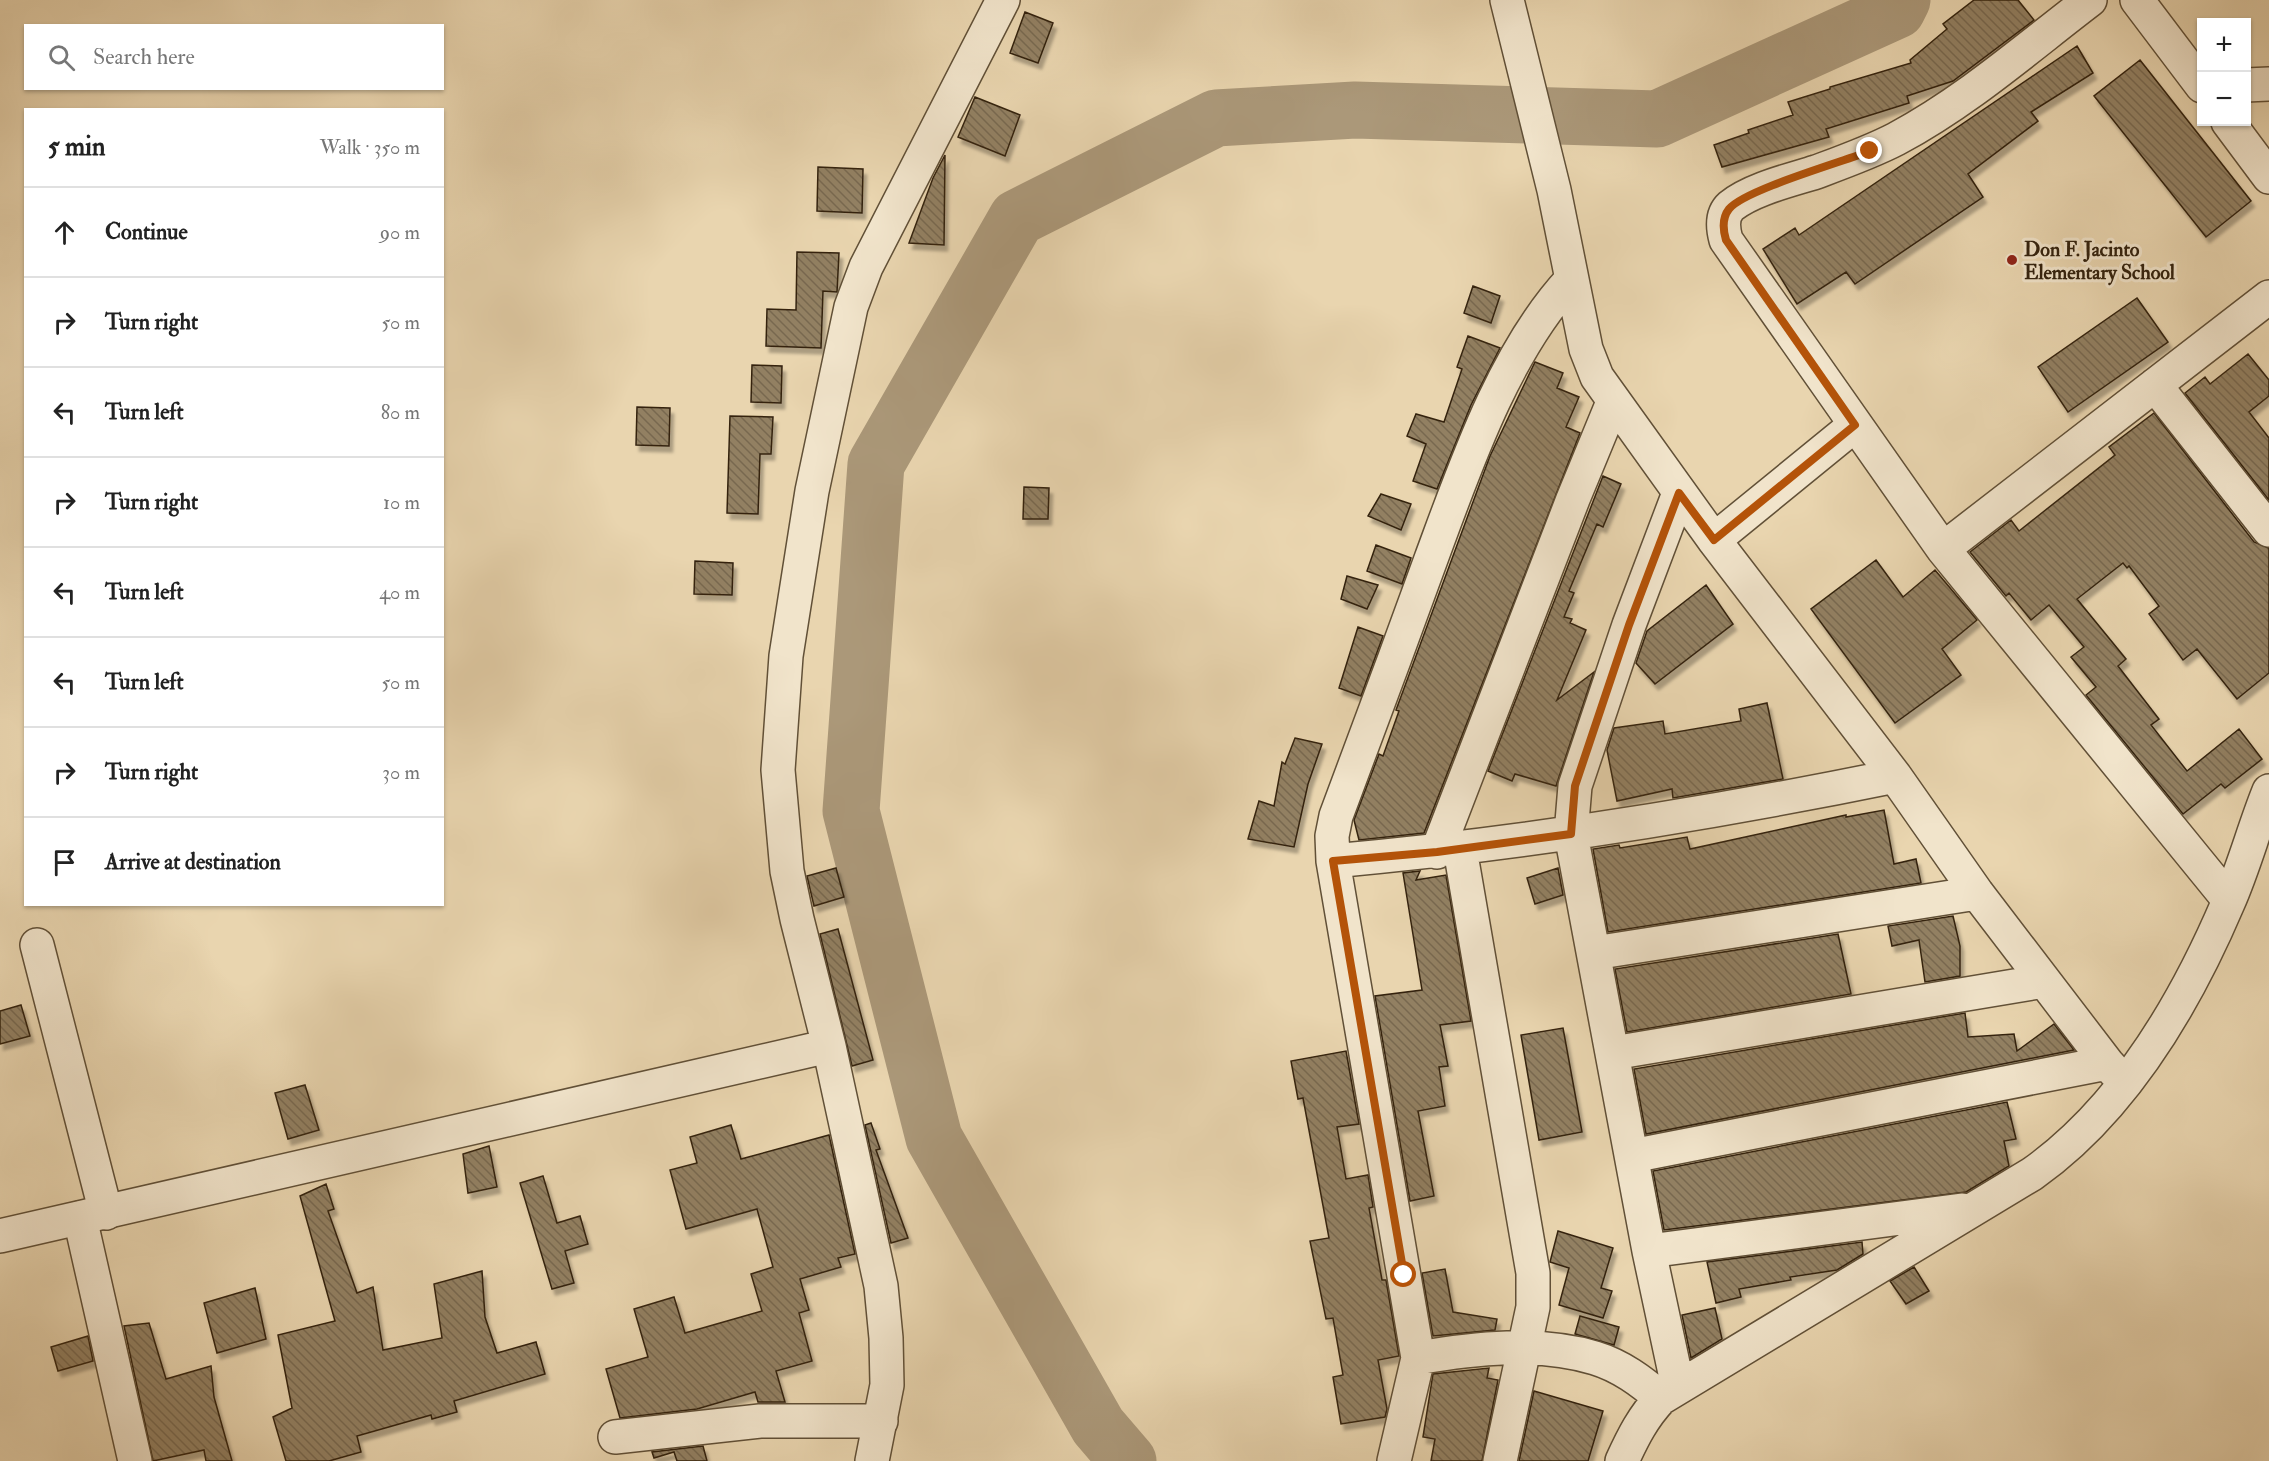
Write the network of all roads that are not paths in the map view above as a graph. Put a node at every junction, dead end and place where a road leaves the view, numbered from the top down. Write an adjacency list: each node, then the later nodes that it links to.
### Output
1 (1003, 0): 29 (street)
2 (1507, 0): 10 (street)
3 (2090, 0): 14 (street)
4 (2137, 0): 5 (street)
5 (2197, 79)
6 (2269, 84): 7 (street)
7 (2251, 86)
8 (2231, 126): 9 (street)
9 (2269, 177)
10 (1571, 280): 13 (street); 23 (street)
11 (2269, 297): 12 (street)
12 (2155, 385): 16 (street); 18 (street)
13 (1613, 402): 15 (street); 22 (street)
14 (1855, 425): 17 (street); 18 (street)
15 (1679, 493): 17 (street); 21 (street)
16 (2269, 530)
17 (1714, 540): 19 (street)
18 (1943, 549): 25 (street)
19 (1895, 776): 21 (street); 24 (street)
20 (2269, 791): 25 (street)
21 (1571, 834): 22 (street); 27 (street)
22 (1448, 851): 23 (street); 37 (street)
23 (1333, 861): 38 (street)
24 (1977, 893): 27 (street); 28 (street)
25 (2229, 900): 31 (street)
26 (37, 945): 34 (street)
27 (1594, 953): 30 (street)
28 (2044, 981): 30 (street); 31 (street)
29 (829, 1046): 34 (street); 40 (street)
30 (1612, 1053): 32 (street)
31 (2116, 1073): 32 (street); 33 (street)
32 (1632, 1156): 36 (street)
33 (1977, 1208): 36 (street); 39 (street)
34 (93, 1216): 35 (street); 42 (street)
35 (0, 1236)
36 (1649, 1251): 39 (street)
37 (1525, 1349): 38 (street); 39 (street); 45 (street)
38 (1418, 1358): 44 (street)
39 (1670, 1392): 46 (street)
40 (881, 1421): 41 (street); 43 (street)
41 (615, 1437)
42 (135, 1461)
43 (872, 1461)
44 (1394, 1461)
45 (1500, 1461)
46 (1622, 1461)

